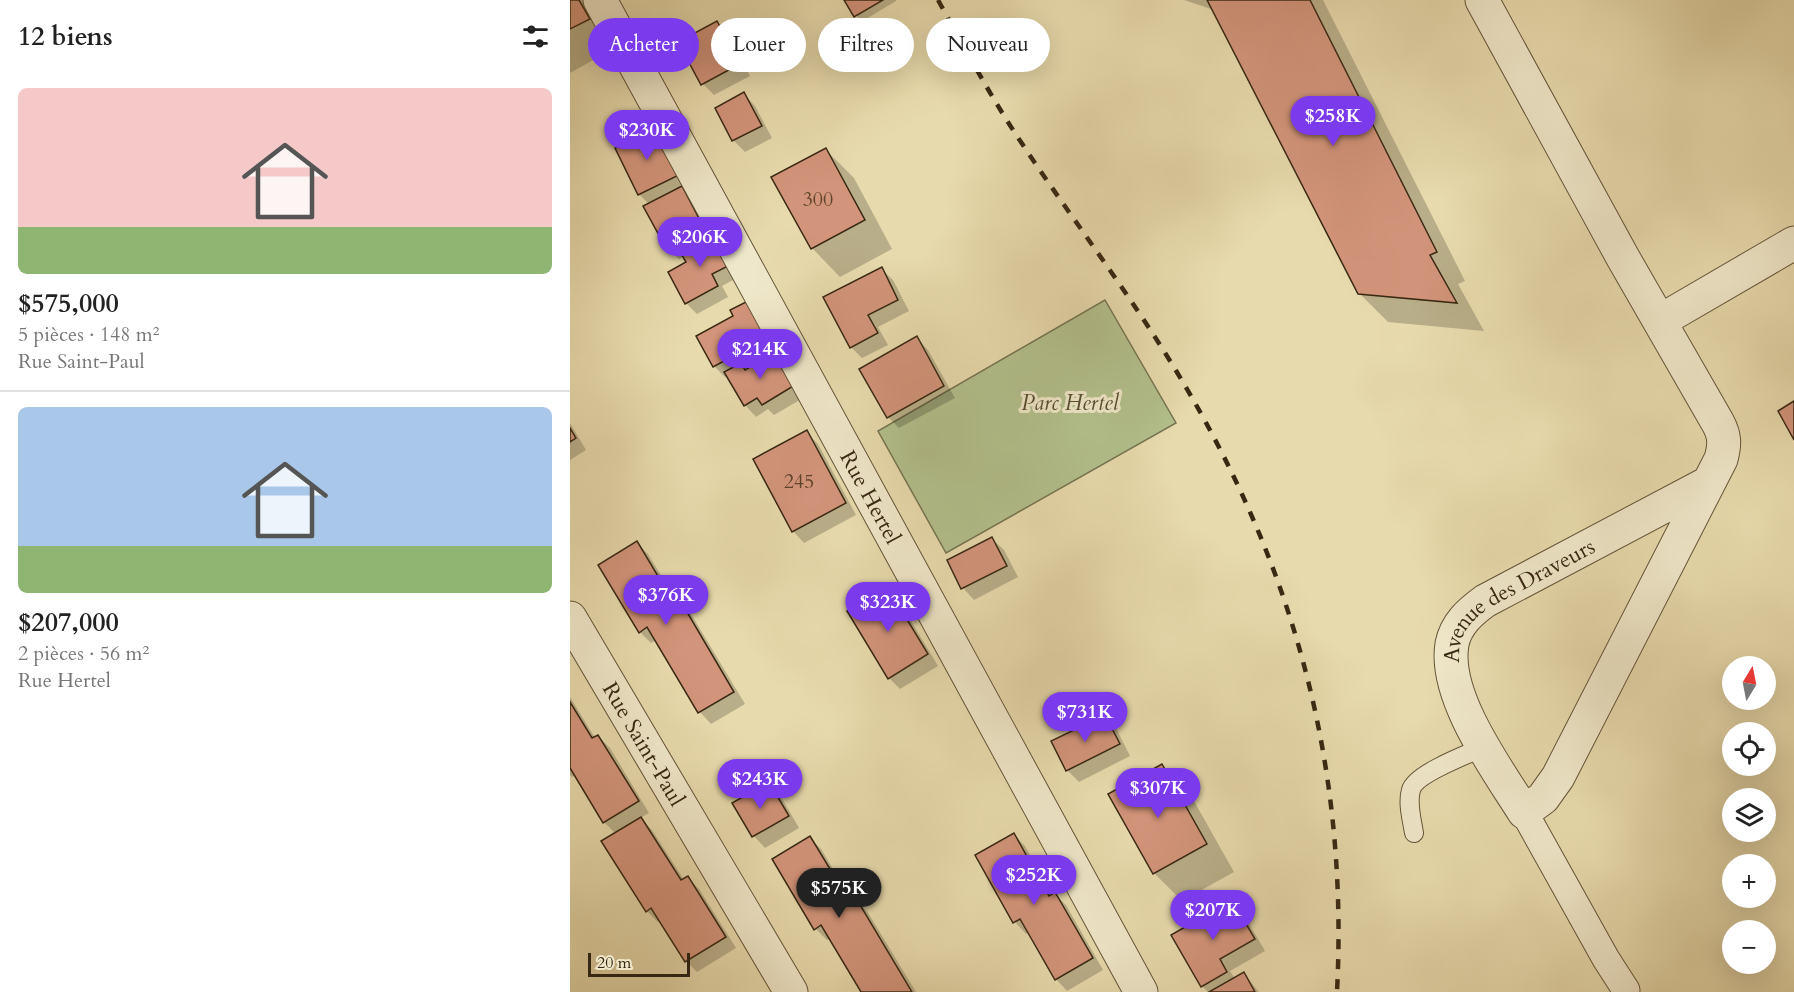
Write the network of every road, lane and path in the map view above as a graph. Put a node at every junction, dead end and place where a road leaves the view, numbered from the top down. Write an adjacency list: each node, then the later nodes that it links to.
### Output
1 (600, 0): 12 (street, Rue Hertel)
2 (1482, 0): 4 (street)
3 (1794, 243): 4 (street)
4 (1659, 321): 5 (street)
5 (1708, 483): 7 (street, Avenue des Draveurs); 8 (street)
6 (570, 618): 11 (street, Rue Saint-Paul)
7 (1484, 747): 8 (street, Avenue des Draveurs); 9 (lane)
8 (1524, 812): 10 (street, Avenue des Draveurs)
9 (1414, 833)
10 (1626, 990)
11 (791, 992)
12 (1141, 992)

